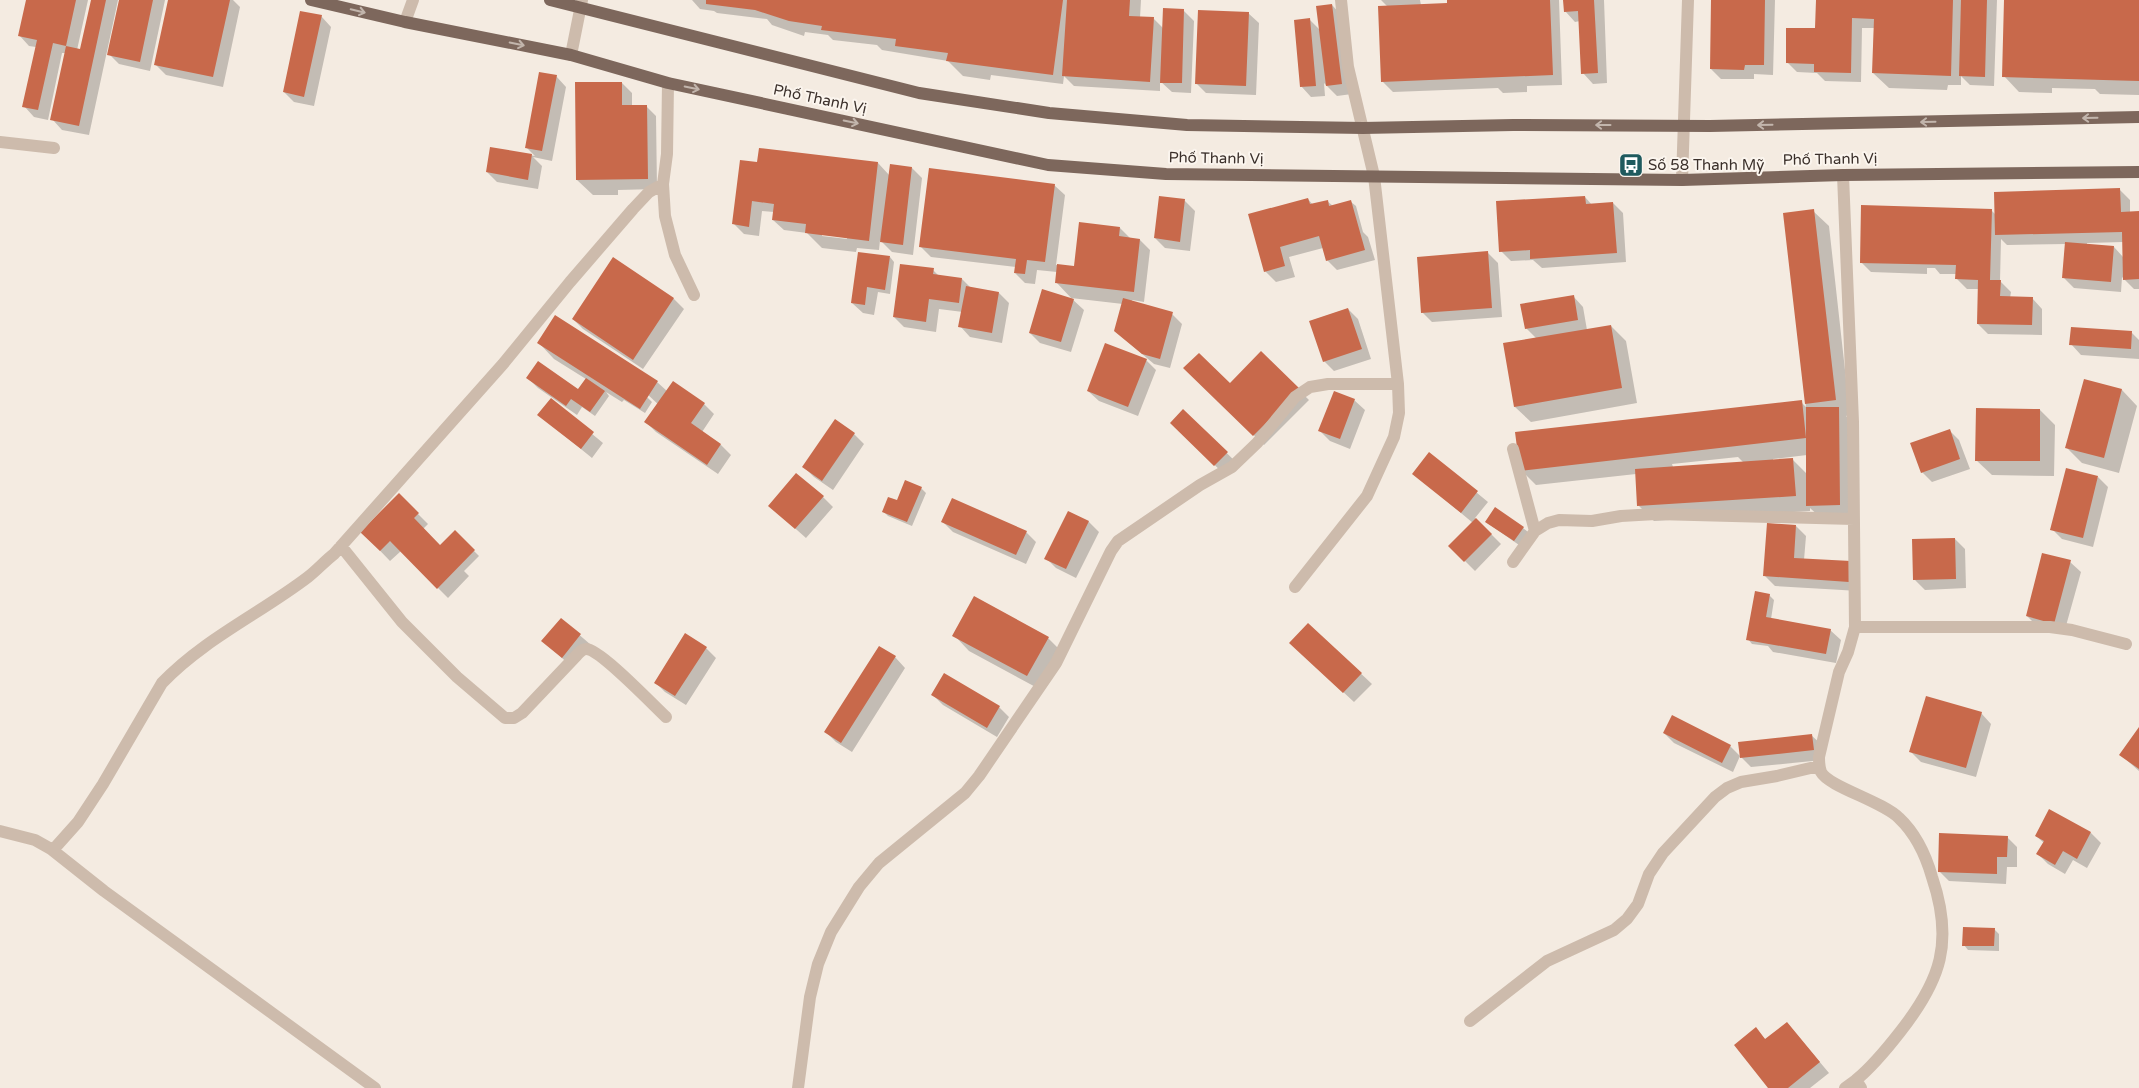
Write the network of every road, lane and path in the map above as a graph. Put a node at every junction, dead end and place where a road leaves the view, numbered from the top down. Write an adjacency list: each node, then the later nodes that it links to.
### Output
1 (311, 0): 7 (main road, Phố Thanh Vị, one-way to 7)
2 (413, 0): 7 (street)
3 (550, 0): 6 (main road, Phố Thanh Vị)
4 (1341, 0): 12 (street)
5 (1688, 0): 11 (street)
6 (582, 4): 8 (street); 12 (main road, Phố Thanh Vị)
7 (405, 22): 8 (main road, Phố Thanh Vị, one-way to 8)
8 (571, 56): 9 (main road, Phố Thanh Vị)
9 (668, 83): 17 (main road, Phố Thanh Vị, one-way to 17); 19 (street)
10 (2139, 117): 11 (main road, Phố Thanh Vị, one-way to 11)
11 (1684, 126): 12 (main road, Phố Thanh Vị, one-way to 12); 18 (street)
12 (1363, 128): 17 (street)
13 (0, 142): 14 (street)
14 (54, 148)
15 (2139, 172): 16 (main road, Phố Thanh Vị)
16 (1843, 175): 18 (main road, Phố Thanh Vị); 23 (street)
17 (1374, 176): 18 (main road, Phố Thanh Vị); 21 (street)
18 (1682, 180)
19 (663, 184): 20 (street); 25 (street)
20 (694, 295)
21 (1398, 384): 27 (street); 37 (street)
22 (1513, 449): 24 (street)
23 (1854, 519): 24 (street); 28 (street)
24 (1535, 531): 26 (street)
25 (340, 546): 30 (street); 33 (street)
26 (1513, 562)
27 (1295, 587)
28 (1855, 627): 29 (street); 31 (street)
29 (2126, 644)
30 (666, 717)
31 (1819, 766): 34 (street); 35 (street)
32 (0, 831): 33 (street)
33 (53, 850): 36 (street)
34 (1470, 1021)
35 (1859, 1084): 38 (street)
36 (376, 1088)
37 (798, 1088)
38 (1845, 1088)

